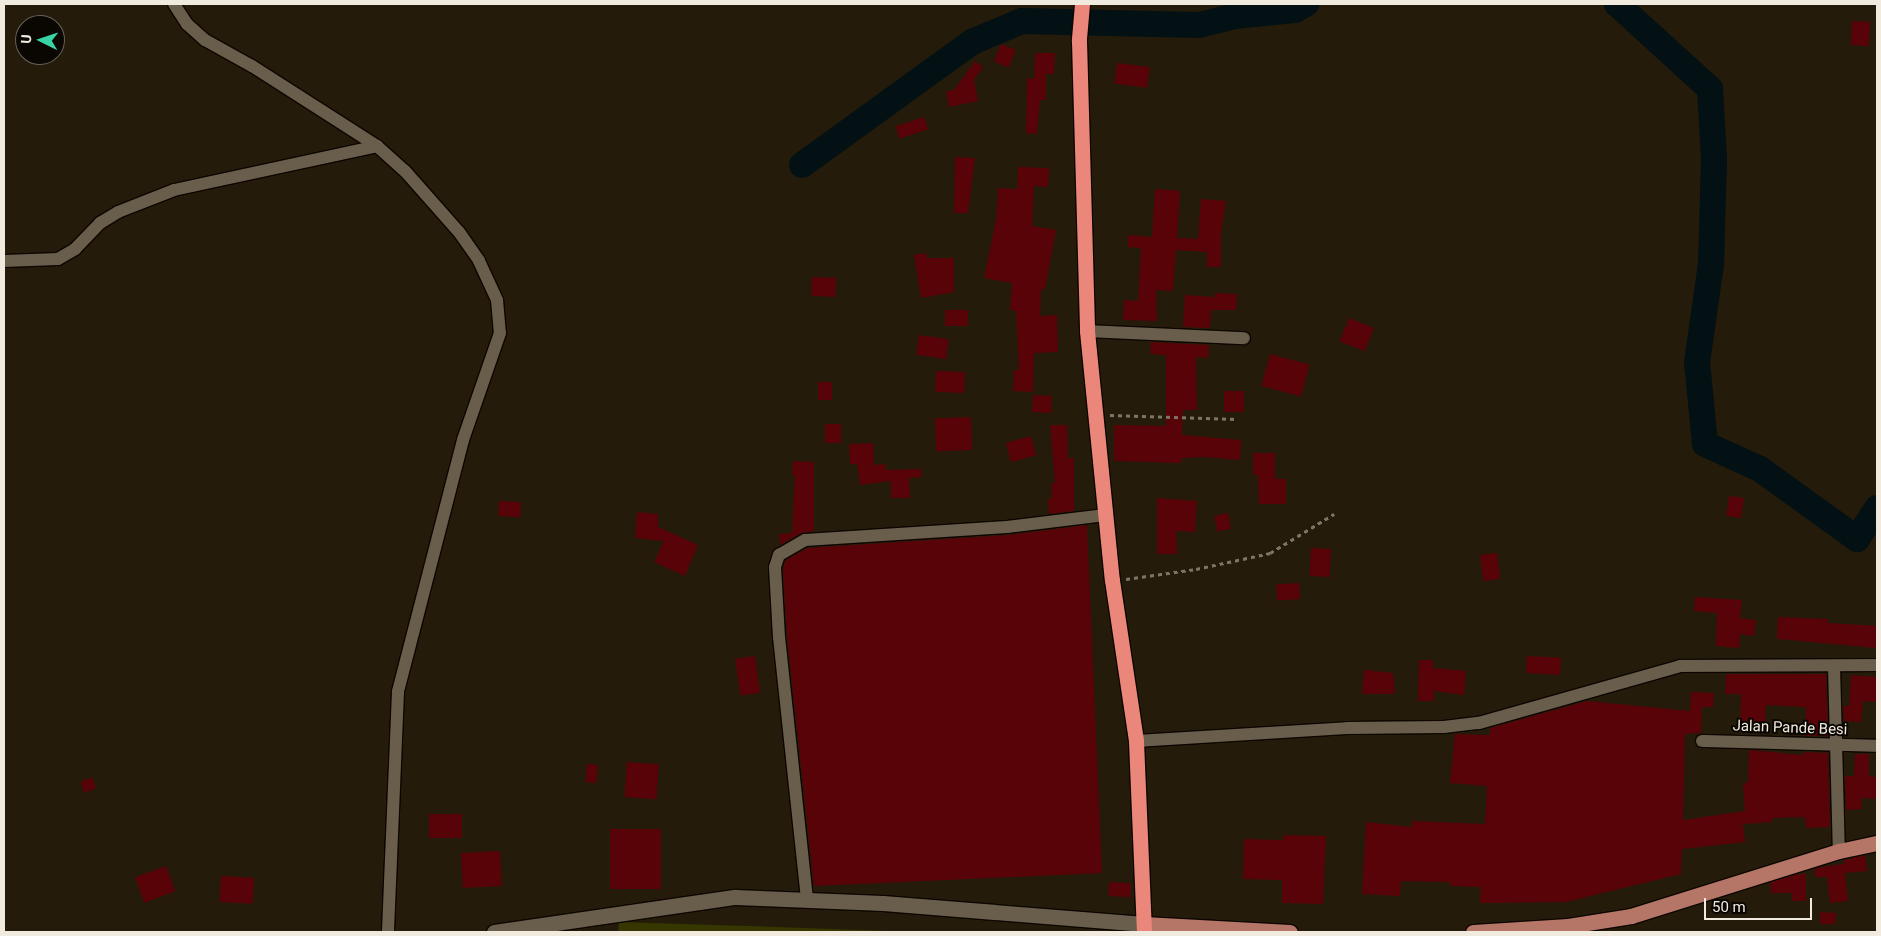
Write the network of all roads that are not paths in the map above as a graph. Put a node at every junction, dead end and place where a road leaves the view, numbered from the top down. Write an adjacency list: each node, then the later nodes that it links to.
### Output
1 (174, 4): 3 (street)
2 (1082, 4): 5 (highway)
3 (377, 146): 4 (street); 18 (street)
4 (4, 261)
5 (1087, 331): 6 (street); 7 (highway)
6 (1244, 338)
7 (1105, 515): 10 (highway); 16 (street)
8 (1877, 665): 9 (street)
9 (1834, 666): 10 (street); 12 (street)
10 (1136, 741): 17 (highway)
11 (1702, 741): 12 (street, Jalan Pande Besi)
12 (1836, 746): 13 (street, Jalan Pande Besi); 15 (street)
13 (1877, 746)
14 (1877, 844): 15 (main road)
15 (1839, 851): 21 (main road)
16 (807, 899): 17 (street); 19 (street)
17 (1144, 928): 20 (main road)
18 (388, 932)
19 (494, 932)
20 (1290, 932)
21 (1473, 932)

